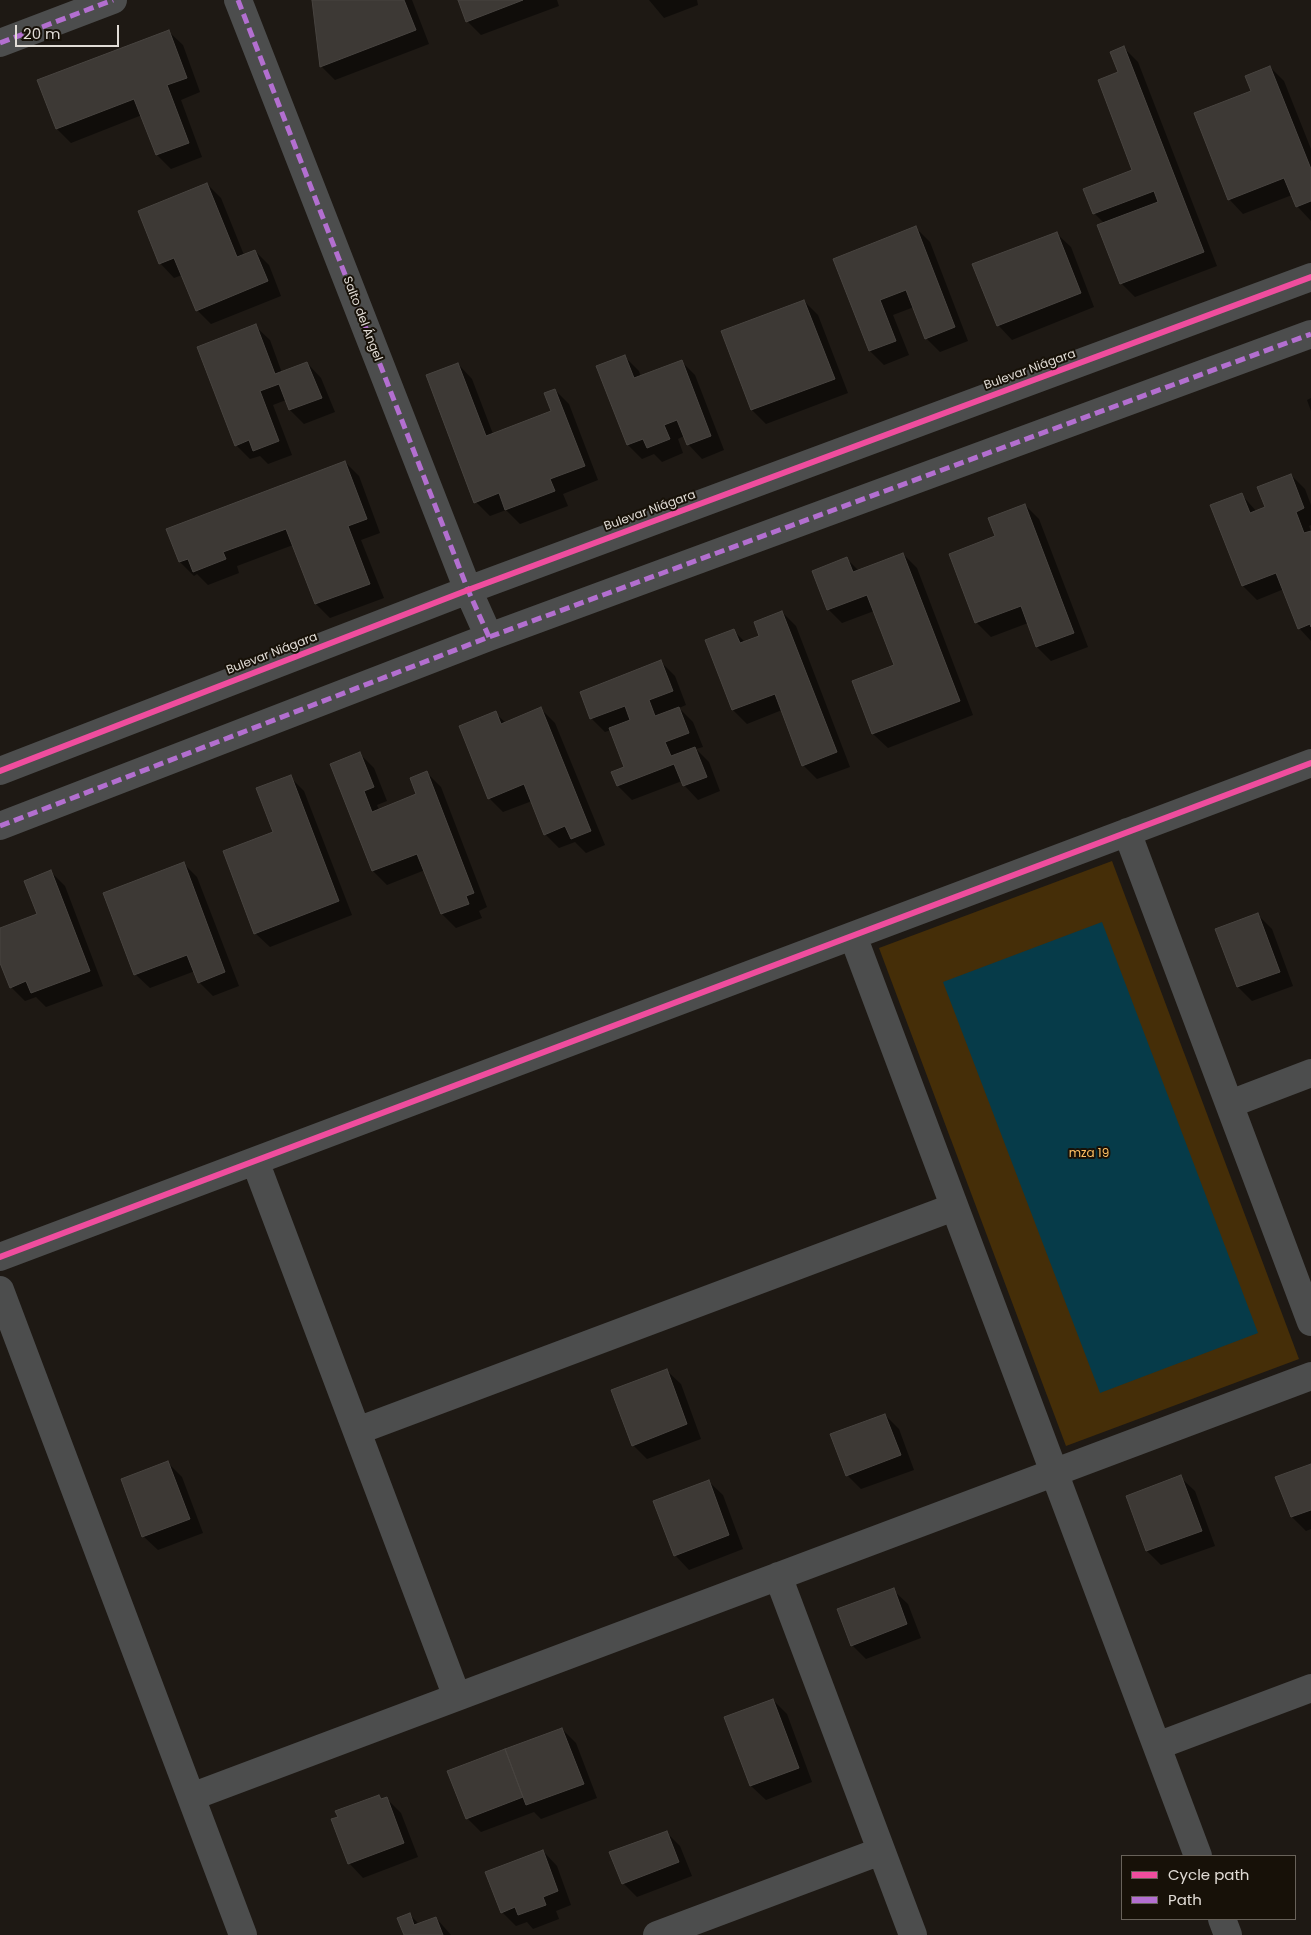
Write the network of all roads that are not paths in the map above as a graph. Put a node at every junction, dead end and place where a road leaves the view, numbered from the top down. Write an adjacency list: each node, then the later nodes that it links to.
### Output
1 (113, 0): 3 (street)
2 (238, 0): 6 (street, Salto del Ángel)
3 (0, 43)
4 (1311, 278): 6 (street, Bulevar Niágara)
5 (1311, 334): 7 (street)
6 (468, 590): 7 (street, Salto del Ángel); 9 (street, Bulevar Niágara)
7 (489, 637): 10 (street)
8 (1311, 763): 11 (street)
9 (0, 771)
10 (0, 826)
11 (1127, 832): 12 (street); 14 (street)
12 (853, 936): 15 (street); 16 (street)
13 (1311, 1073): 14 (street)
14 (1230, 1104): 19 (street)
15 (255, 1161): 17 (street); 21 (street)
16 (954, 1207): 21 (street); 22 (street)
17 (0, 1257)
18 (0, 1290): 27 (street)
19 (1311, 1322)
20 (1311, 1376): 22 (street)
21 (357, 1431): 25 (street)
22 (1054, 1472): 23 (street); 26 (street)
23 (778, 1576): 25 (street); 28 (street)
24 (1311, 1688): 26 (street)
25 (456, 1697): 27 (street)
26 (1157, 1746): 29 (street)
27 (191, 1797): 31 (street)
28 (881, 1851): 32 (street); 33 (street)
29 (1198, 1855)
30 (1222, 1920): 34 (street)
31 (243, 1935)
32 (658, 1935)
33 (913, 1935)
34 (1228, 1935)

